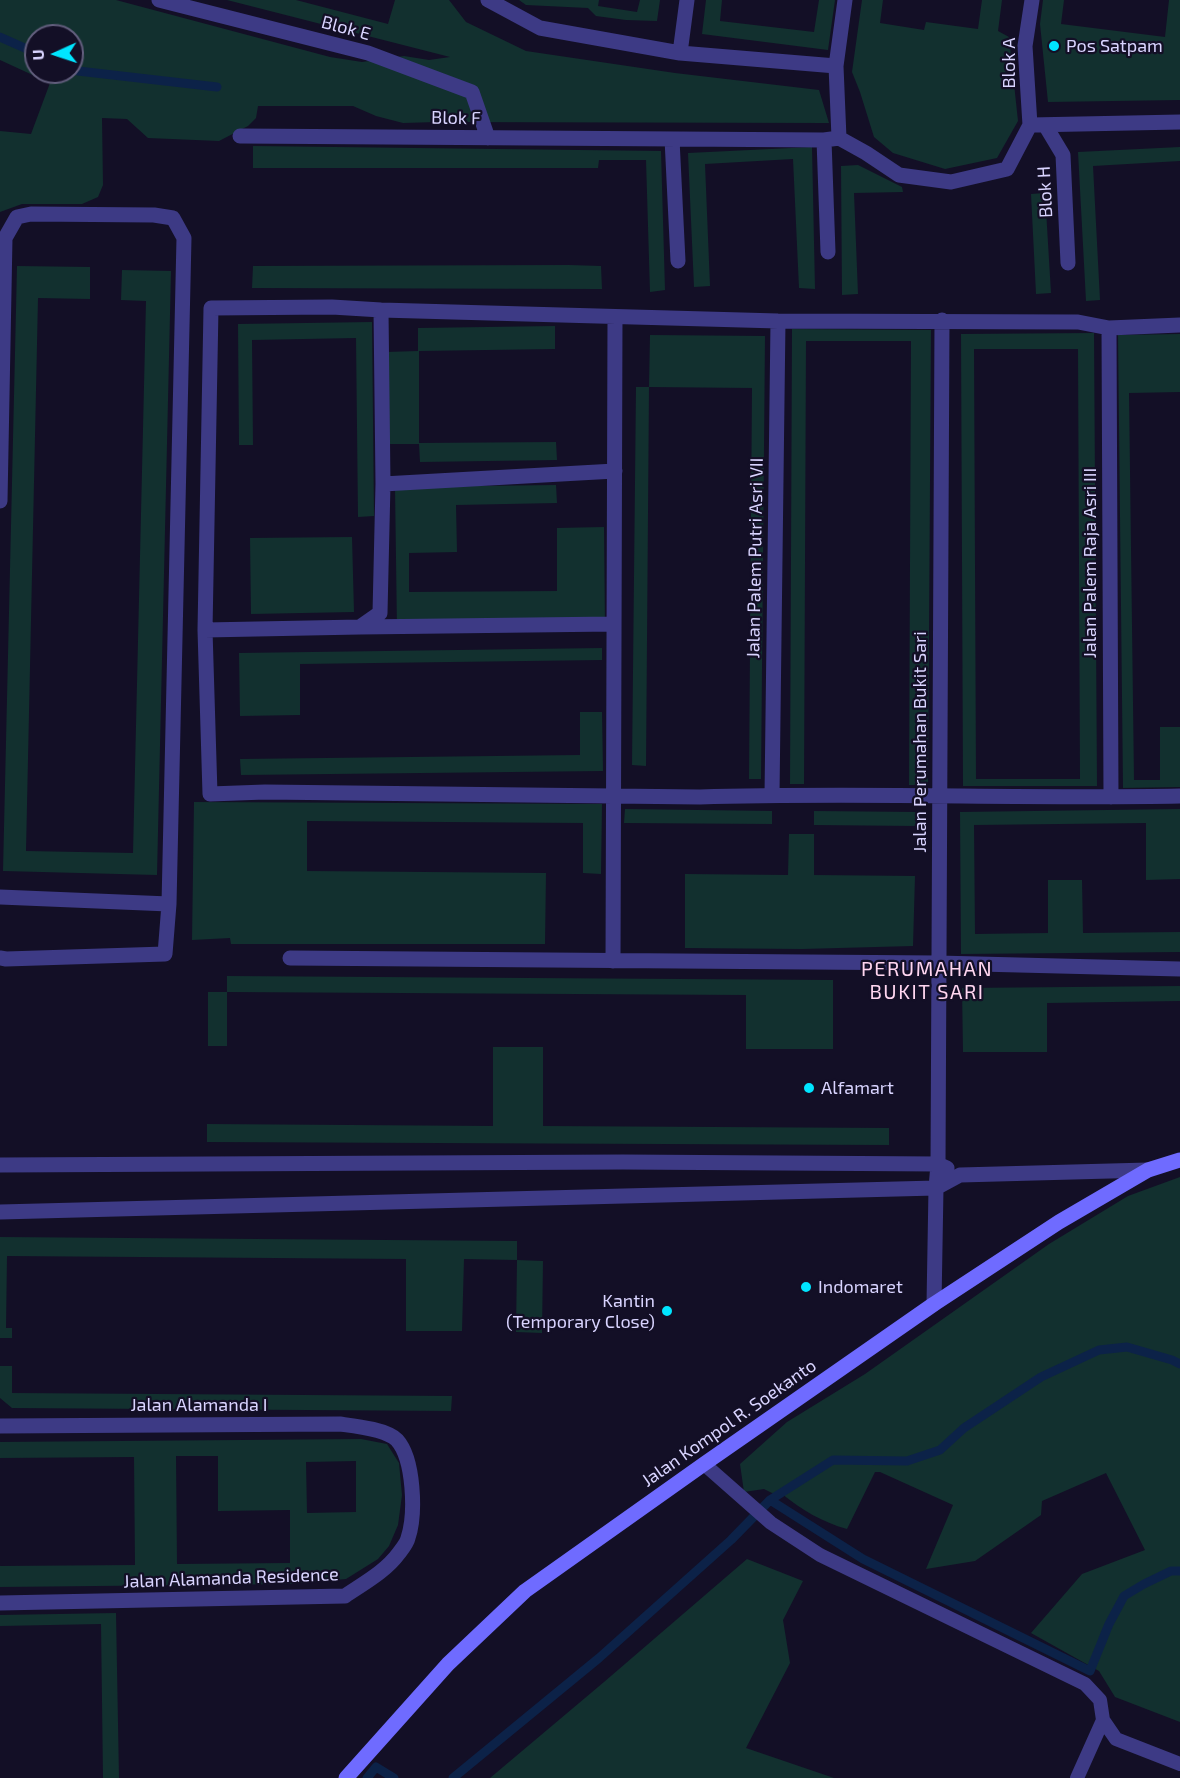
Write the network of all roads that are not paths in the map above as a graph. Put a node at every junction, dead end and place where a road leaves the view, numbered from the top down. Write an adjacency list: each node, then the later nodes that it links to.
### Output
1 (159, 0): 11 (street, Blok E)
2 (687, 0): 6 (street)
3 (845, 0): 7 (street)
4 (1032, 0): 9 (street, Blok A)
5 (492, 1): 6 (street)
6 (680, 53): 7 (street)
7 (836, 66): 13 (street)
8 (1180, 122): 9 (street)
9 (1037, 125): 13 (street); 16 (street, Blok H)
10 (240, 136): 11 (street, Blok F)
11 (488, 138): 12 (street, Blok F)
12 (672, 139): 13 (street, Blok F); 15 (street)
13 (831, 139): 14 (street)
14 (828, 252)
15 (678, 261)
16 (1068, 263)
17 (381, 310): 18 (street); 25 (street); 29 (street)
18 (615, 318): 20 (street); 24 (street)
19 (942, 320): 20 (street); 22 (street); 32 (street, Jalan Perumahan Bukit Sari)
20 (778, 321): 31 (street, Jalan Palem Putri Asri VII)
21 (1180, 325): 22 (street)
22 (1109, 328): 34 (street, Jalan Palem Raja Asri III)
23 (1, 406): 26 (street); 36 (street)
24 (615, 471): 25 (street); 27 (street)
25 (383, 484): 28 (street)
26 (0, 501)
27 (614, 624): 28 (street); 30 (street)
28 (360, 627): 29 (street)
29 (205, 630): 30 (street)
30 (614, 795): 31 (street); 39 (street)
31 (772, 795): 32 (street)
32 (939, 795): 34 (street); 40 (street, Jalan Perumahan Bukit Sari)
33 (1180, 796): 34 (street)
34 (1111, 797)
35 (0, 897): 36 (street)
36 (168, 904): 37 (street)
37 (0, 958)
38 (290, 958): 39 (street)
39 (613, 961): 40 (street)
40 (938, 963): 41 (street); 43 (street, Jalan Perumahan Bukit Sari)
41 (1180, 969)
42 (1180, 1160): 45 (main road, Jalan Kompol R. Soekanto)
43 (938, 1164): 44 (street); 46 (street); 47 (street, Jalan Perumahan Bukit Sari)
44 (0, 1165)
45 (1148, 1170): 46 (street); 49 (main road, Jalan Kompol R. Soekanto)
46 (960, 1175): 47 (street)
47 (936, 1188): 48 (street); 49 (street, Jalan Perumahan Bukit Sari)
48 (0, 1212)
49 (934, 1304): 52 (main road, Jalan Kompol R. Soekanto)
50 (0, 1426): 51 (street, Jalan Alamanda I)
51 (395, 1438): 53 (street, Jalan Alamanda Residence)
52 (704, 1464): 54 (lane); 56 (main road, Jalan Kompol R. Soekanto)
53 (0, 1603)
54 (1103, 1720): 55 (lane); 57 (lane)
55 (1180, 1764)
56 (346, 1778)
57 (1077, 1778)

